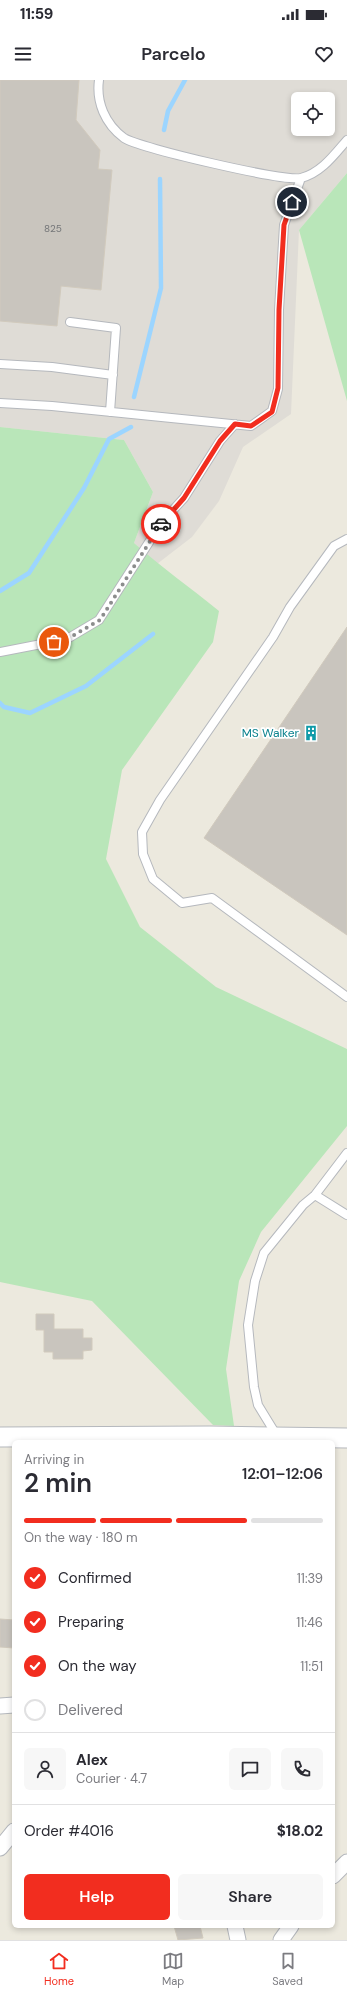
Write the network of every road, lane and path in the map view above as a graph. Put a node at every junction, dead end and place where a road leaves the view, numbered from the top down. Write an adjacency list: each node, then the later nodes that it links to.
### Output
1 (99, 80): 3 (lane)
2 (347, 140): 3 (lane)
3 (301, 178): 9 (lane)
4 (70, 322): 6 (lane)
5 (0, 364): 6 (lane)
6 (113, 375): 8 (lane)
7 (0, 403): 8 (lane)
8 (110, 412): 9 (lane)
9 (235, 424): 11 (lane)
10 (347, 539): 12 (lane)
11 (0, 652)
12 (347, 997)
13 (347, 1153): 14 (lane)
14 (314, 1195): 15 (lane); 16 (lane)
15 (347, 1215)
16 (277, 1437): 18 (street); 19 (street)
17 (0, 1438): 19 (street)
18 (347, 1438)
19 (241, 1439)
20 (12, 1705): 21 (street)
21 (0, 1706)
22 (12, 1833): 23 (street)
23 (0, 1848)
24 (347, 1862): 25 (street)
25 (335, 1874)
26 (235, 1928): 28 (street)
27 (290, 1928): 29 (street)
28 (238, 1940)
29 (281, 1940)

